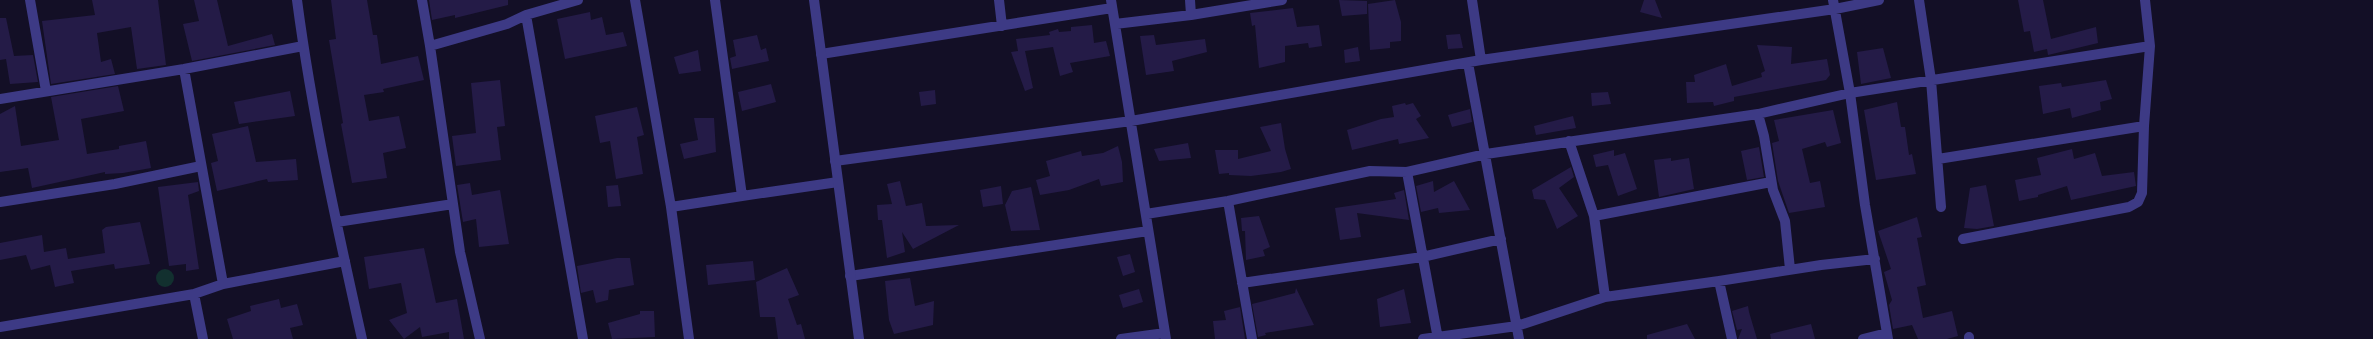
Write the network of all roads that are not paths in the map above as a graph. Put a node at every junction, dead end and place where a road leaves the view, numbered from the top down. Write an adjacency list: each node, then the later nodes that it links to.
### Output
1 (30, 0): 29 (street)
2 (297, 0): 21 (street)
3 (422, 0): 22 (street)
4 (578, 0): 17 (street)
5 (635, 0): 47 (street)
6 (715, 0): 43 (street)
7 (814, 0): 24 (street)
8 (998, 0): 20 (street)
9 (1190, 0): 18 (street)
10 (1282, 0): 18 (street)
11 (1472, 0): 25 (street)
12 (1879, 0): 16 (street)
13 (1919, 0): 28 (street)
14 (2145, 0): 23 (street)
15 (1112, 4): 19 (street); 20 (street)
16 (1834, 5): 25 (street); 30 (street)
17 (526, 15): 22 (street); 73 (street)
18 (1191, 15): 19 (street)
19 (1115, 24): 33 (street)
20 (1002, 26): 24 (street)
21 (303, 46): 27 (street); 51 (street)
22 (430, 46): 46 (street)
23 (2150, 46): 28 (street); 34 (street)
24 (821, 54): 38 (street)
25 (1481, 60): 26 (street)
26 (1468, 62): 33 (street); 36 (street)
27 (184, 69): 29 (street); 39 (street)
28 (1931, 80): 30 (street); 37 (street)
29 (46, 91): 31 (street)
30 (1850, 93): 32 (street); 56 (street)
31 (0, 99)
32 (1758, 114): 35 (street); 42 (street)
33 (1131, 121): 38 (street); 49 (street)
34 (2144, 126): 37 (street); 54 (street)
35 (1570, 141): 36 (street); 50 (street)
36 (1486, 154): 40 (street); 53 (street)
37 (1938, 159): 48 (street)
38 (835, 161): 41 (street)
39 (201, 166): 45 (street); 62 (street)
40 (1407, 172): 44 (street); 55 (street)
41 (838, 182): 43 (street); 59 (street)
42 (1771, 182): 50 (street); 58 (street)
43 (742, 196): 47 (street)
44 (1228, 201): 49 (street); 61 (street)
45 (0, 202)
46 (453, 204): 51 (street); 72 (street)
47 (671, 207): 74 (street)
48 (1941, 207)
49 (1146, 214): 52 (street)
50 (1594, 216): 64 (street)
51 (337, 222): 57 (street)
52 (1148, 231): 59 (street); 67 (street)
53 (1501, 239): 55 (street); 65 (street)
54 (1963, 240)
55 (1422, 257): 61 (street); 69 (street)
56 (1875, 259): 58 (street); 68 (street)
57 (345, 261): 62 (street); 71 (street)
58 (1790, 269): 60 (street)
59 (850, 276): 75 (street)
60 (1719, 282): 64 (street); 80 (street)
61 (1242, 283): 77 (street)
62 (224, 284): 63 (street)
63 (194, 294): 66 (street); 70 (street)
64 (1605, 296): 65 (street)
65 (1517, 326): 69 (street); 79 (street)
66 (0, 327)
67 (1165, 336): 76 (street)
68 (1887, 336): 81 (street)
69 (1438, 338): 78 (street)
70 (203, 339)
71 (362, 339)
72 (480, 339)
73 (583, 339)
74 (689, 339)
75 (859, 339)
76 (1121, 339)
77 (1252, 339)
78 (1423, 339)
79 (1520, 339)
80 (1732, 339)
81 (1863, 339)

